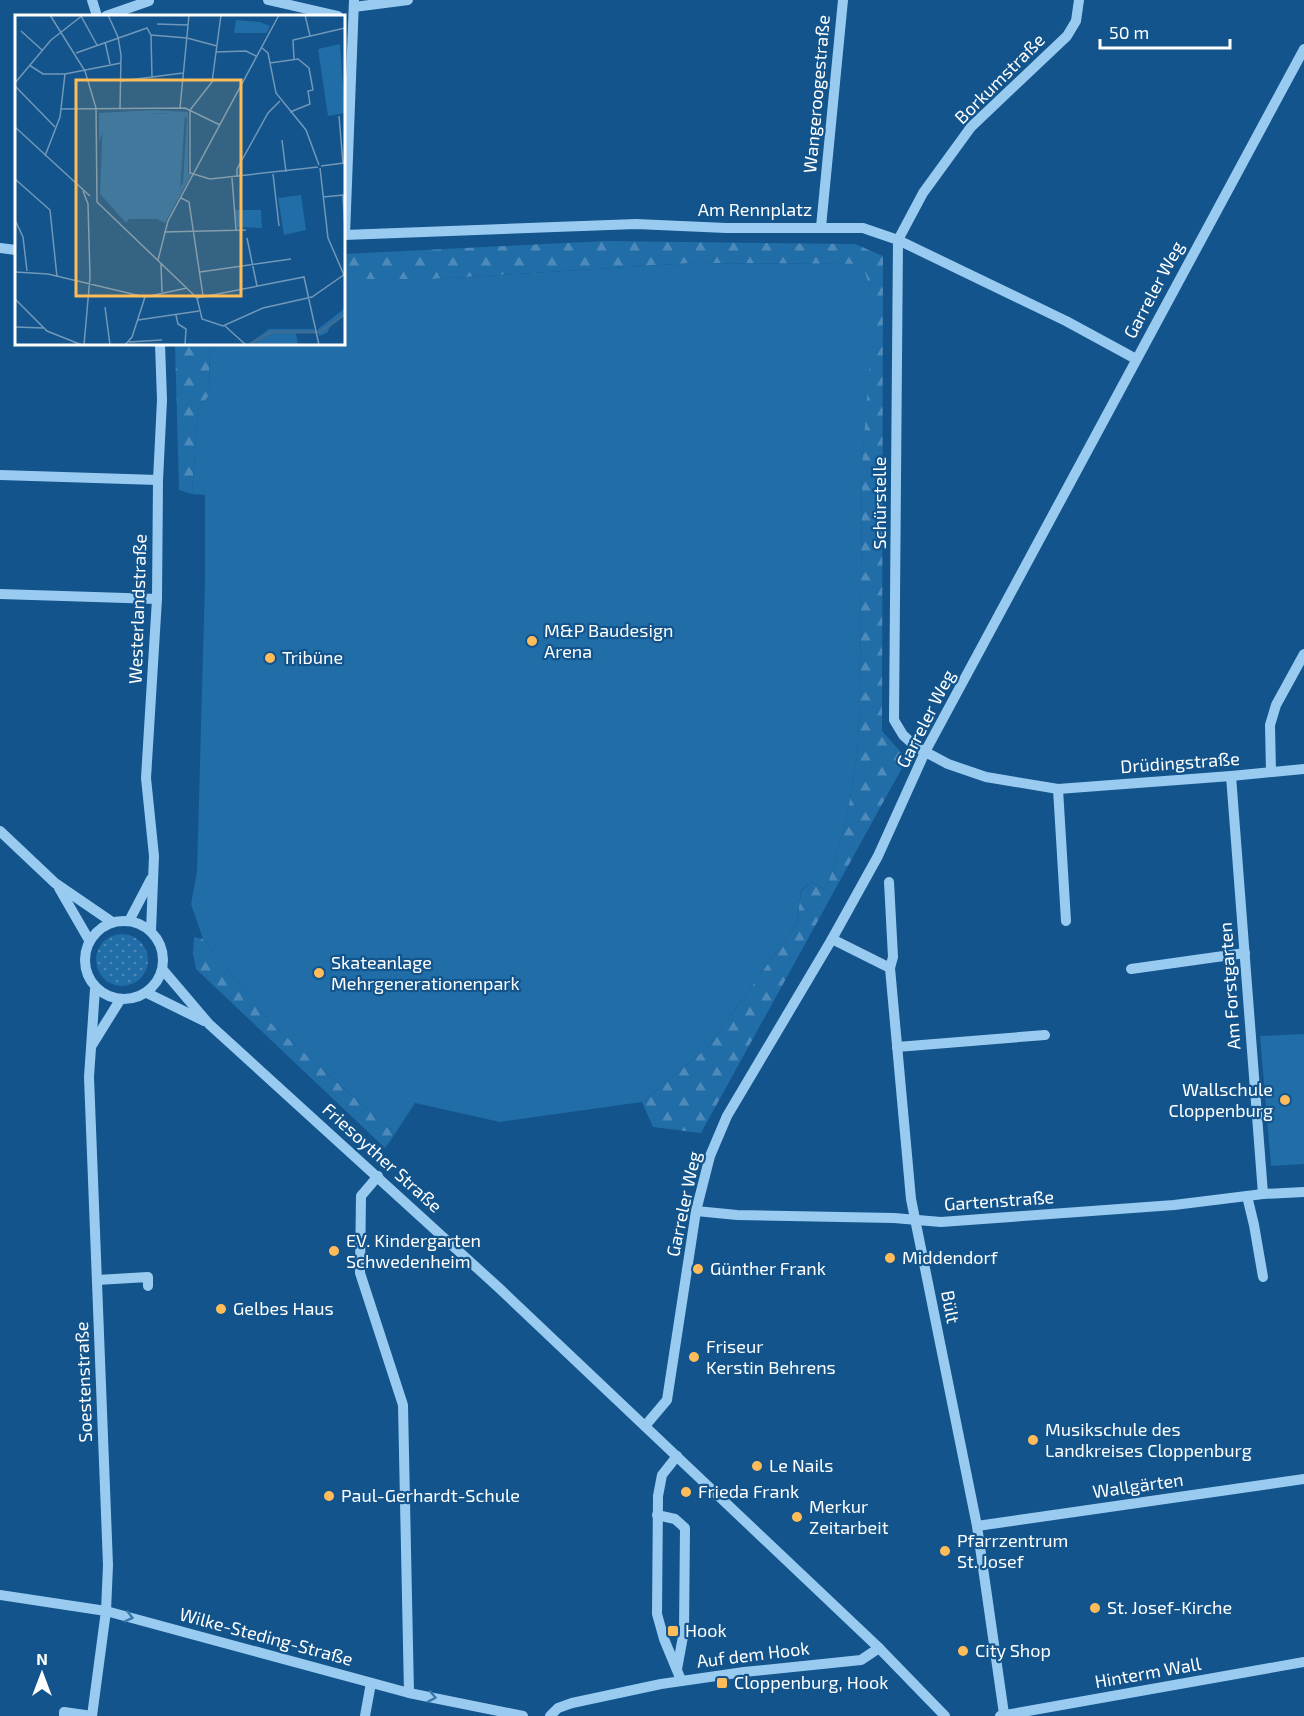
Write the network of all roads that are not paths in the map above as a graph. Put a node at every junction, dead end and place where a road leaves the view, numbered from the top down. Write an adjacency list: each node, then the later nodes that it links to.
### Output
1 (92, 0): 8 (street)
2 (268, 0): 10 (street)
3 (408, 0): 7 (street)
4 (843, 0): 14 (street, Wangeroogestraße)
5 (1079, 0): 16 (street, Borkumstraße)
6 (149, 1): 9 (street)
7 (354, 4): 11 (street)
8 (97, 15)
9 (109, 15)
10 (334, 15)
11 (348, 19): 13 (street)
12 (1304, 49): 20 (street, Garreler Weg)
13 (345, 181)
14 (821, 227): 15 (street, Am Rennplatz); 16 (street, Am Rennplatz)
15 (345, 235)
16 (898, 240): 20 (street, Am Rennplatz); 26 (street, Schürstelle)
17 (0, 248): 18 (street)
18 (15, 250)
19 (160, 345): 22 (street, Westerlandstraße)
20 (1136, 359): 26 (street, Garreler Weg)
21 (0, 475): 22 (street)
22 (158, 480): 24 (street, Westerlandstraße)
23 (0, 594): 24 (street)
24 (157, 599): 32 (street, Westerlandstraße)
25 (1304, 654): 28 (street)
26 (926, 752): 30 (street, Drüdingstraße); 39 (street, Garreler Weg)
27 (1304, 769): 28 (street, Drüdingstraße)
28 (1271, 772): 29 (street, Drüdingstraße)
29 (1231, 776): 30 (street, Drüdingstraße); 41 (street, Am Forstgarten)
30 (1058, 789): 36 (street)
31 (0, 831): 34 (street)
32 (153, 876): 35 (street, Westerlandstraße); 38 (street, Westerlandstraße)
33 (889, 882): 42 (street, Bült)
34 (56, 883): 37 (street); 40 (street)
35 (129, 921): 37 (street); 38 (street)
36 (1066, 921)
37 (112, 922): 40 (street)
38 (151, 931): 44 (street)
39 (832, 939): 42 (street); 56 (street, Garreler Weg)
40 (90, 940): 45 (street)
41 (1245, 953): 43 (street); 54 (street, Am Forstgarten)
42 (890, 968): 51 (street, Bült)
43 (1131, 969)
44 (163, 970): 46 (street); 48 (street, Friesoyther Straße)
45 (96, 989): 47 (street); 50 (street, Soestenstraße)
46 (147, 993): 47 (street); 48 (street, Friesoyther Straße)
47 (120, 1000): 50 (street, Soestenstraße)
48 (209, 1024): 52 (street, Friesoyther Straße)
49 (1045, 1035): 51 (street)
50 (91, 1047): 59 (street, Soestenstraße)
51 (897, 1047): 57 (street, Bült)
52 (378, 1176): 61 (street, Friesoyther Straße); 73 (street)
53 (1304, 1192): 54 (street, Gartenstraße)
54 (1263, 1194): 55 (street, Gartenstraße)
55 (1247, 1196): 57 (street, Gartenstraße); 58 (street)
56 (696, 1211): 57 (street, Gartenstraße); 61 (street, Garreler Weg)
57 (915, 1221): 65 (street, Bült)
58 (1263, 1277)
59 (97, 1280): 60 (street); 67 (street, Soestenstraße)
60 (148, 1286)
61 (645, 1426): 62 (street, Friesoyther Straße)
62 (676, 1456): 64 (street, Auf dem Hook); 68 (street)
63 (1304, 1479): 65 (street, Wallgärten)
64 (657, 1515): 70 (street, Auf dem Hook); 70 (street)
65 (977, 1526): 74 (street, Bült)
66 (0, 1595): 67 (street, Wilke-Steding-Straße)
67 (106, 1611): 72 (street, Wilke-Steding-Straße, one-way to 72); 76 (street, Soestenstraße)
68 (879, 1648): 71 (street, Auf dem Hook); 80 (street)
69 (1304, 1662): 74 (street, Hinterm Wall)
70 (676, 1669): 71 (street, Auf dem Hook)
71 (681, 1680): 79 (street)
72 (371, 1683): 73 (street, Wilke-Steding-Straße); 77 (street)
73 (410, 1693): 78 (street, Wilke-Steding-Straße, one-way to 78)
74 (1001, 1715)
75 (64, 1716): 76 (street)
76 (92, 1716)
77 (365, 1716)
78 (523, 1716)
79 (550, 1716)
80 (945, 1716)

